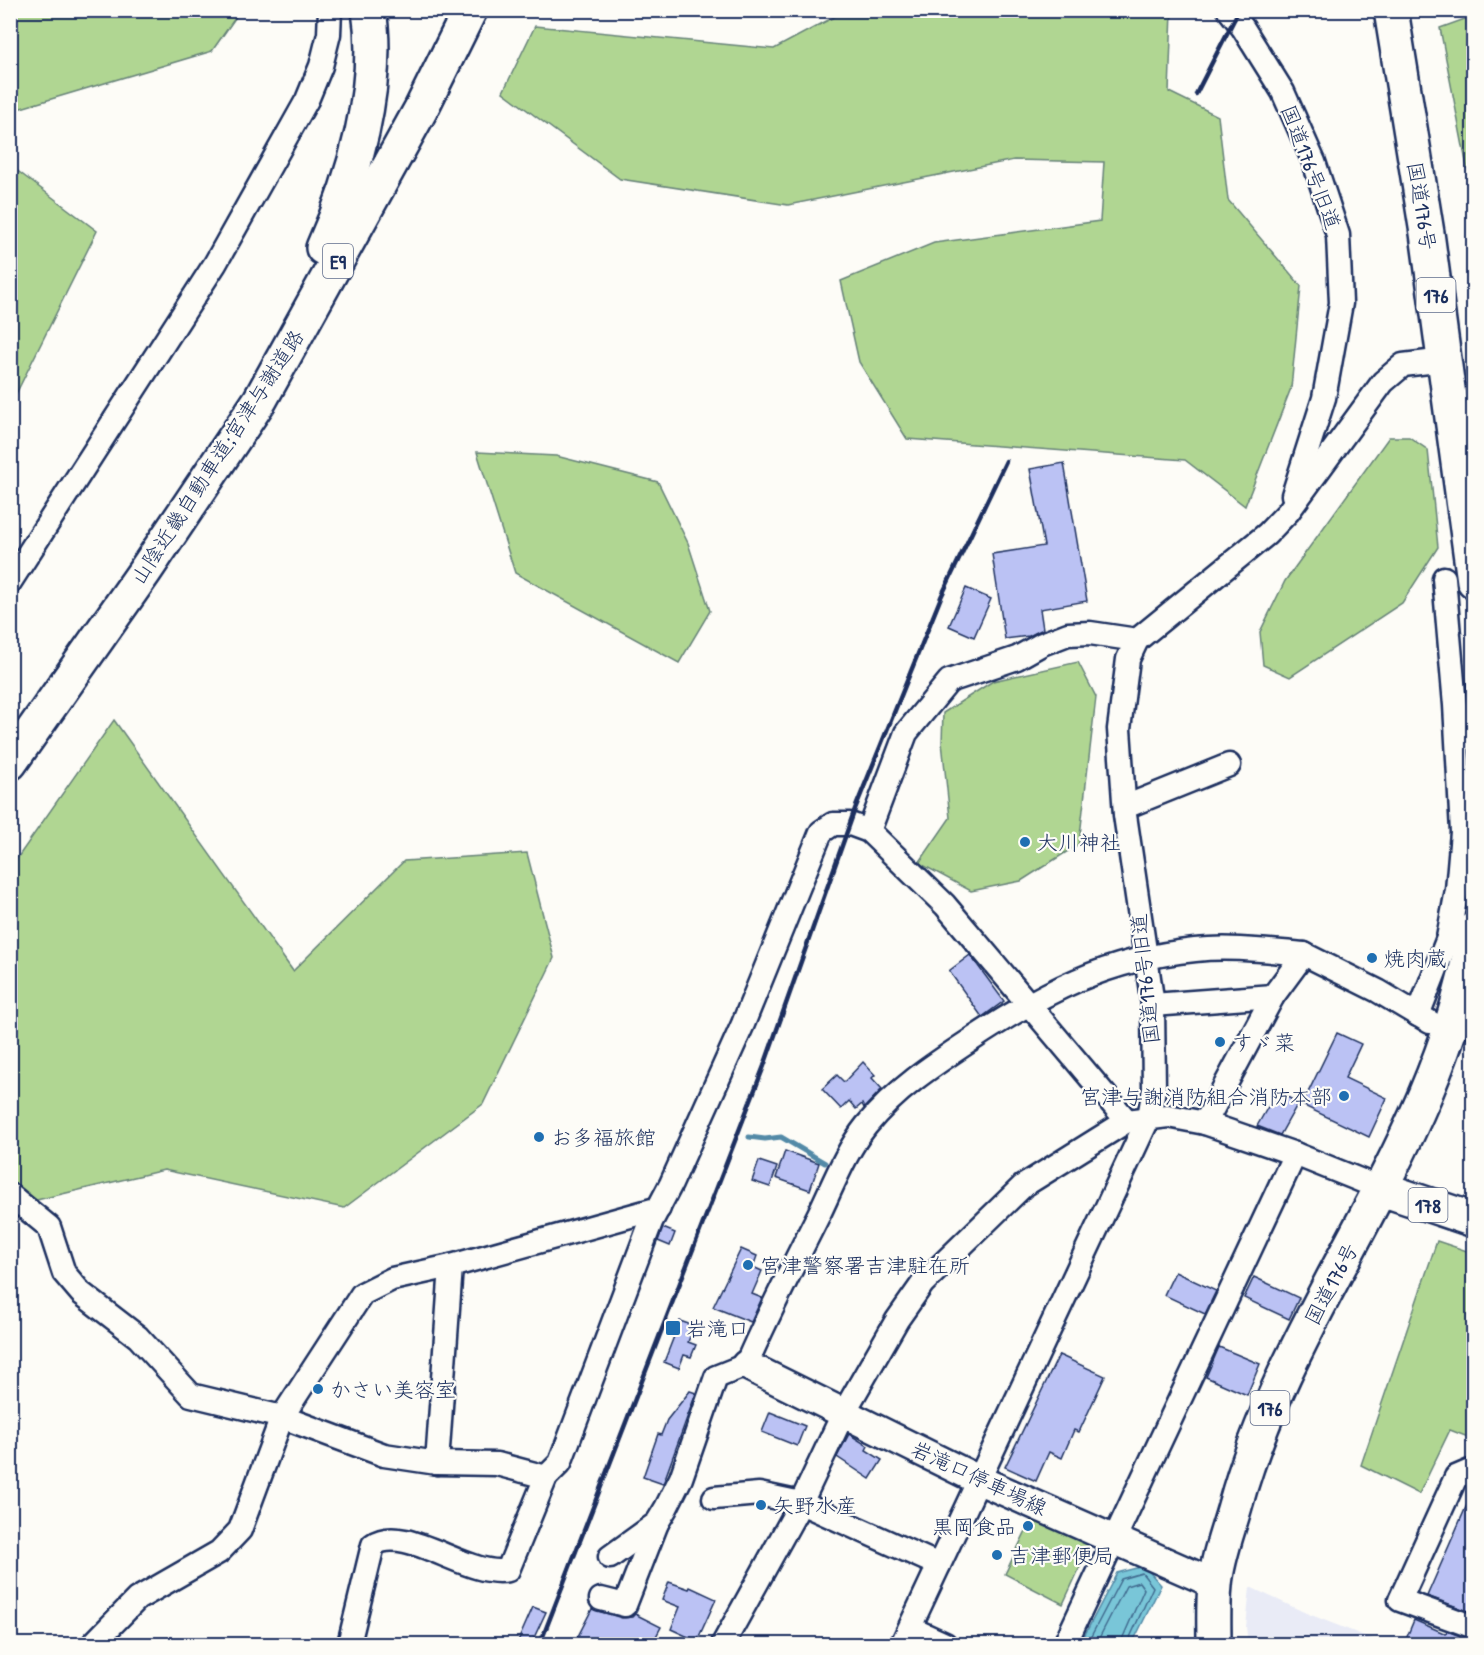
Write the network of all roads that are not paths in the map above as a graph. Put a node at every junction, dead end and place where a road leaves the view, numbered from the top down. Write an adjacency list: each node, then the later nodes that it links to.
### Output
1 (330, 10): 10 (street)
2 (369, 10): 7 (highway)
3 (470, 10): 7 (highway, 山陰近畿自動車道;宮津与謝道路 / E9)
4 (1229, 10): 8 (street, 国道176号旧道)
5 (1391, 10): 6 (highway, 国道176号 / 176)
6 (1445, 360): 8 (street, 国道176号旧道); 9 (highway, 国道176号 / 176)
7 (190, 501): 12 (highway, 山陰近畿自動車道;宮津与謝道路 / E9)
8 (1288, 512): 11 (street, 国道176号旧道)
9 (1459, 579): 16 (street)
10 (10, 582)
11 (1137, 640): 14 (street, 国道176号旧道); 15 (street)
12 (10, 763)
13 (1229, 765): 14 (street)
14 (1125, 807): 19 (street, 国道176号旧道)
15 (869, 831): 21 (street); 30 (street)
16 (1466, 864): 23 (street)
17 (1473, 929): 24 (highway, 国道176号 / 176)
18 (1304, 954): 19 (street); 20 (street); 23 (street)
19 (1144, 957): 21 (street); 22 (street, 国道176号旧道)
20 (1273, 996): 22 (street); 26 (street)
21 (1027, 1003): 25 (street); 33 (street)
22 (1153, 1005): 25 (street, 国道176号旧道)
23 (1418, 1015): 24 (street)
24 (1449, 1033): 28 (highway, 国道176号 / 176)
25 (1138, 1119): 26 (street); 34 (street); 39 (street, 国道176号旧道)
26 (1205, 1123): 27 (street)
27 (1295, 1155): 28 (street); 43 (street)
28 (1382, 1189): 31 (highway, 178); 46 (highway, 国道176号 / 176)
29 (10, 1195): 35 (street)
30 (659, 1208): 32 (street); 38 (street)
31 (1473, 1220)
32 (451, 1266): 35 (street); 36 (street)
33 (746, 1365): 34 (main road, 岩滝口停車場線); 42 (street)
34 (843, 1414): 39 (main road, 岩滝口停車場線); 41 (street)
35 (282, 1417): 36 (street); 50 (street)
36 (437, 1463): 38 (street)
37 (1473, 1472): 48 (street)
38 (546, 1478): 51 (street)
39 (978, 1480): 43 (main road, 岩滝口停車場線); 45 (street, 国道176号旧道)
40 (714, 1498): 41 (street)
41 (801, 1503): 45 (street); 52 (street)
42 (657, 1523): 44 (street); 47 (street)
43 (1114, 1539): 46 (main road, 岩滝口停車場線); 54 (street)
44 (610, 1557)
45 (939, 1565): 49 (street, 国道176号旧道)
46 (1215, 1584): 55 (highway, 国道176号 / 176)
47 (602, 1599)
48 (1473, 1628)
49 (906, 1636): 53 (street)
50 (93, 1644)
51 (349, 1644)
52 (723, 1644)
53 (945, 1644)
54 (1065, 1644)
55 (1214, 1644)

